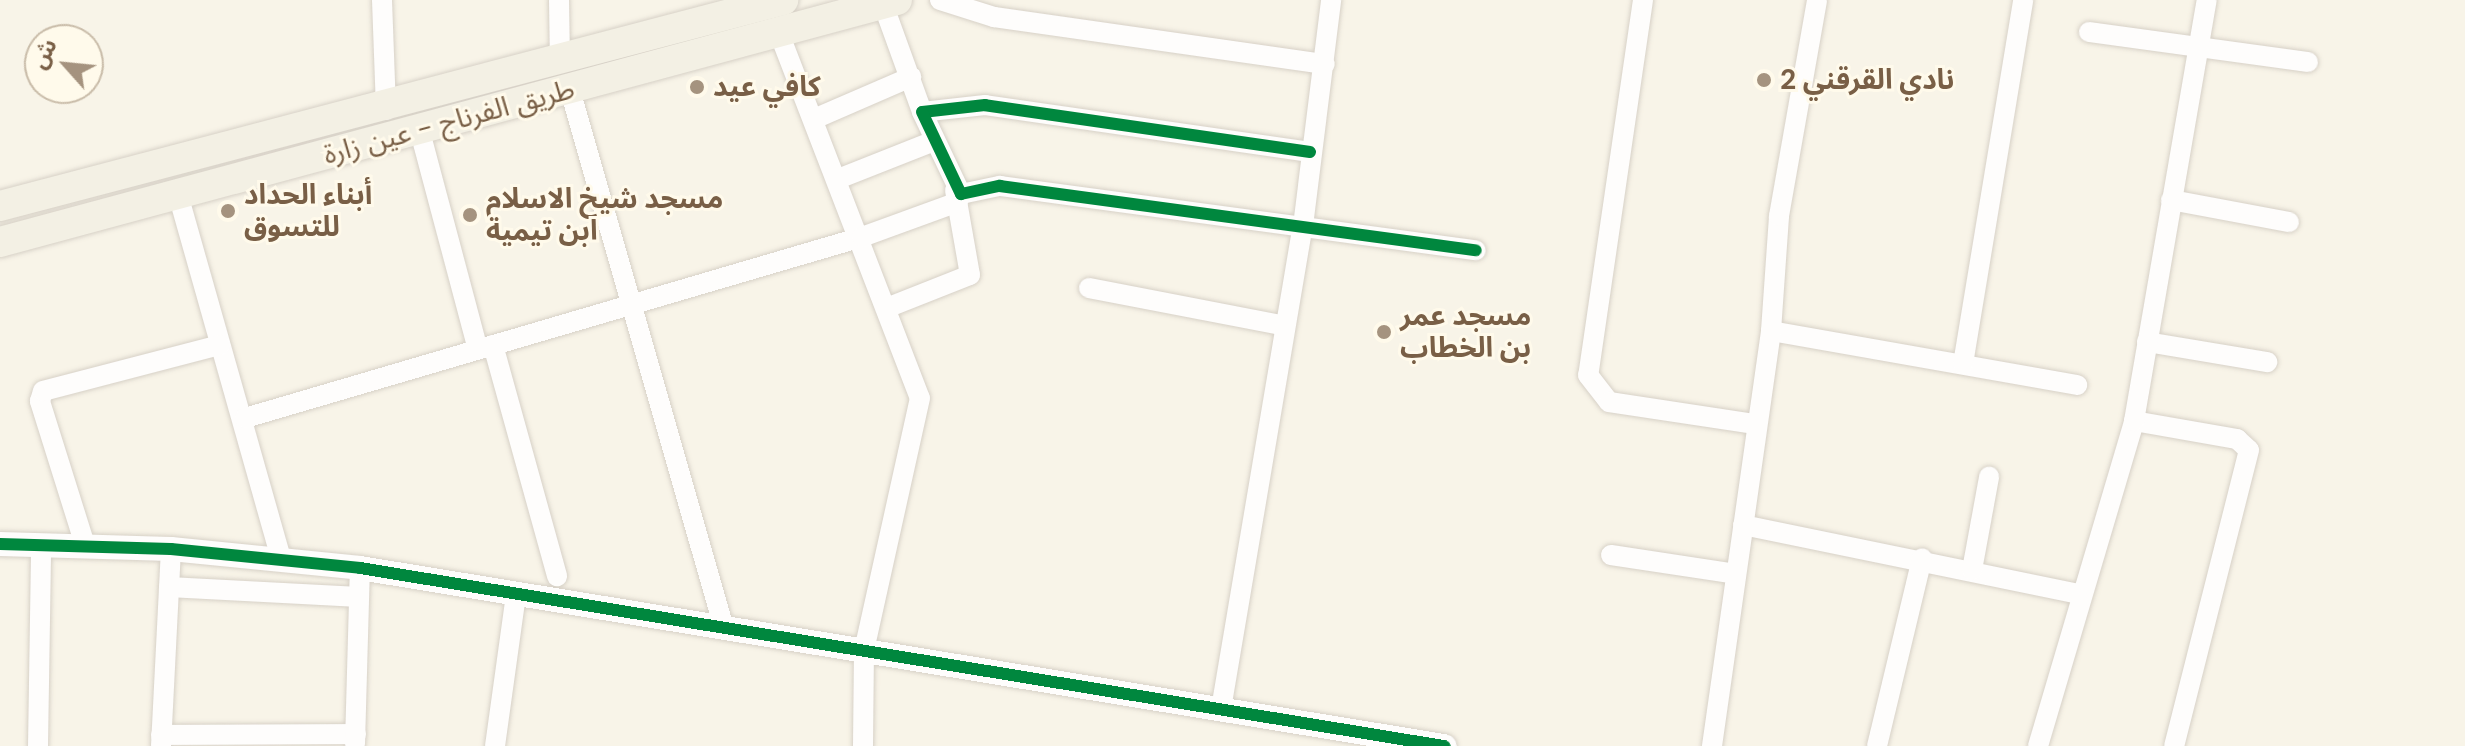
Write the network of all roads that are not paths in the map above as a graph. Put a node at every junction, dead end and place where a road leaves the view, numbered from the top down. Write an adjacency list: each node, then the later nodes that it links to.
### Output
1 (382, 0): 19 (street)
2 (559, 0): 17 (street)
3 (783, 0): 11 (main road, طريق الفرناج - عين زارة)
4 (940, 0): 16 (street)
5 (1331, 0): 16 (street)
6 (1643, 0): 48 (street)
7 (1817, 0): 39 (street)
8 (2023, 0): 44 (street)
9 (2207, 0): 14 (street)
10 (890, 2): 13 (main road, طريق الفرناج - عين زارة); 18 (street)
11 (743, 6): 17 (main road, طريق الفرناج - عين زارة)
12 (2089, 32): 14 (street)
13 (779, 33): 17 (main road, طريق الفرناج - عين زارة); 21 (street)
14 (2196, 46): 15 (street); 28 (street)
15 (2308, 62)
16 (1325, 64): 24 (street)
17 (565, 76): 19 (main road, طريق الفرناج - عين زارة); 22 (main road, طريق الفرناج - عين زارة); 36 (street)
18 (911, 77): 20 (street); 21 (street)
19 (386, 110): 29 (main road, طريق الفرناج - عين زارة)
20 (922, 112): 23 (street); 24 (street)
21 (814, 119): 25 (street)
22 (419, 128): 27 (main road, طريق الفرناج - عين زارة); 42 (street)
23 (934, 141): 25 (street); 26 (street)
24 (1310, 152): 31 (street)
25 (838, 179): 32 (street)
26 (956, 196): 31 (street); 32 (street); 37 (street)
27 (179, 198): 33 (main road, طريق الفرناج - عين زارة); 41 (street)
28 (2171, 200): 30 (street); 40 (street)
29 (0, 206)
30 (2289, 222)
31 (1303, 226): 34 (street); 38 (street)
32 (862, 237): 36 (street); 37 (street)
33 (0, 242)
34 (1476, 250)
35 (1089, 288): 38 (street)
36 (628, 301): 42 (street); 66 (street)
37 (889, 307): 67 (street)
38 (1281, 325): 68 (street)
39 (1771, 331): 44 (street); 48 (street)
40 (2147, 342): 43 (street); 47 (street)
41 (220, 345): 46 (street); 53 (street)
42 (485, 347): 46 (street); 61 (street)
43 (2267, 362)
44 (1963, 364): 45 (street)
45 (2077, 385)
46 (245, 418): 56 (street)
47 (2134, 421): 64 (street); 78 (street)
48 (1755, 424): 50 (street)
49 (1989, 477): 59 (street)
50 (1743, 525): 57 (street); 60 (street)
51 (0, 544): 52 (street)
52 (41, 545): 53 (street); 71 (street)
53 (85, 545): 54 (street)
54 (171, 549): 56 (street); 62 (street)
55 (1611, 555): 60 (street)
56 (281, 558): 58 (street)
57 (1922, 558): 59 (street); 76 (street)
58 (360, 568): 63 (street); 65 (street)
59 (1972, 570): 64 (street)
60 (1736, 574): 75 (street)
61 (557, 576)
62 (169, 587): 65 (street); 69 (street)
63 (516, 594): 66 (street); 72 (street)
64 (2080, 594): 77 (street)
65 (359, 597): 70 (street)
66 (724, 628): 67 (street)
67 (864, 650): 68 (street); 73 (street)
68 (1221, 709): 74 (street)
69 (161, 740): 70 (street)
70 (356, 740)
71 (38, 746)
72 (495, 746)
73 (863, 746)
74 (1444, 746)
75 (1712, 746)
76 (1877, 746)
77 (2038, 746)
78 (2174, 746)

